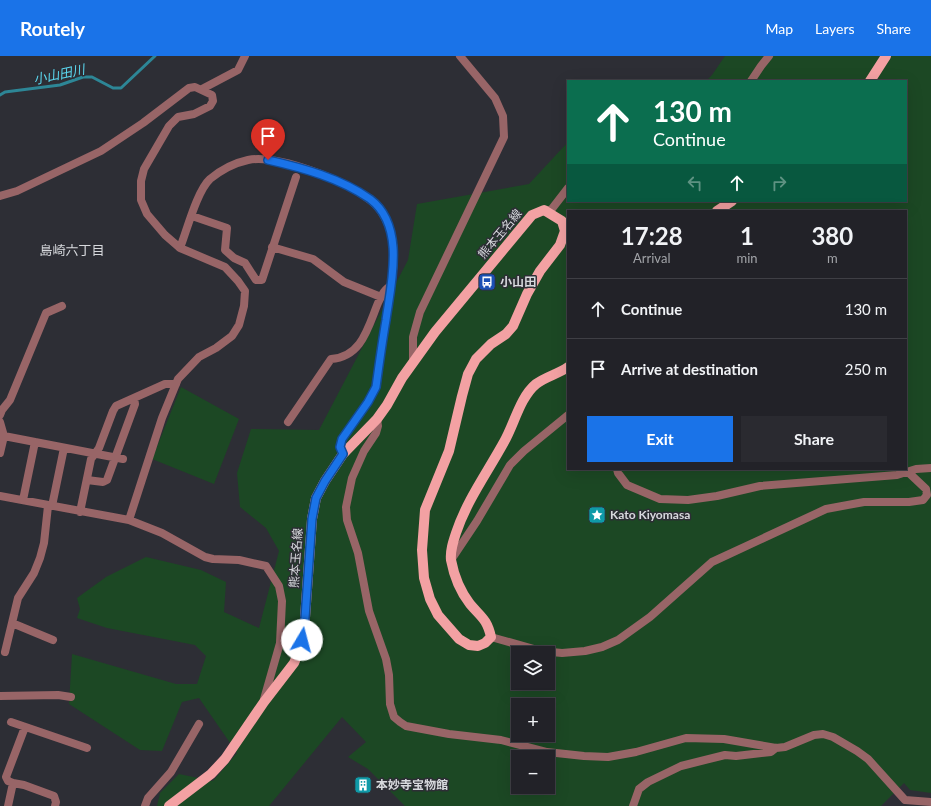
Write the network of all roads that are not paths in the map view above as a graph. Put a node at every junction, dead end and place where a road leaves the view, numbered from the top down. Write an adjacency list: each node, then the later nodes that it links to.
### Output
1 (245, 56): 7 (street)
2 (460, 56): 20 (street)
3 (769, 56): 5 (street)
4 (886, 56): 6 (main road)
5 (752, 80)
6 (871, 80)
7 (202, 89): 10 (street); 16 (street)
8 (296, 177): 15 (street)
9 (567, 189): 12 (street)
10 (0, 196)
11 (730, 202): 13 (main road)
12 (544, 210): 20 (main road, 熊本玉名線); 47 (main road)
13 (718, 210)
14 (192, 216): 15 (street); 16 (street); 17 (street)
15 (272, 247): 18 (street)
16 (180, 248): 22 (street)
17 (391, 286): 18 (street); 34 (street)
18 (381, 297): 28 (street)
19 (62, 306): 24 (street)
20 (413, 364): 26 (main road, 熊本玉名線)
21 (567, 368): 45 (main road)
22 (176, 384): 23 (street); 44 (street)
23 (134, 398): 33 (street); 35 (street)
24 (0, 415)
25 (567, 416): 45 (street)
26 (377, 418): 34 (main road, 熊本玉名線); 57 (street)
27 (0, 422): 29 (street)
28 (288, 422)
29 (4, 436): 30 (street); 32 (street)
30 (35, 442): 31 (street); 41 (street)
31 (64, 448): 33 (street); 42 (street)
32 (0, 453)
33 (94, 454): 35 (street); 39 (street)
34 (343, 454): 52 (main road, 熊本玉名線)
35 (119, 459): 39 (street)
36 (931, 468): 38 (street)
37 (617, 470): 38 (street)
38 (908, 472): 47 (street)
39 (87, 480): 43 (street)
40 (0, 496): 41 (street)
41 (23, 500): 42 (street)
42 (50, 506): 43 (street); 46 (street)
43 (80, 512): 44 (street)
44 (129, 520): 52 (street)
45 (451, 560): 47 (main road)
46 (12, 623): 48 (street); 49 (street)
47 (491, 637)
48 (53, 640)
49 (5, 652)
50 (0, 696): 51 (street)
51 (71, 697)
52 (264, 702): 64 (main road, 熊本玉名線)
53 (11, 722): 55 (street)
54 (199, 724): 63 (street)
55 (25, 727): 56 (street); 58 (street)
56 (87, 748)
57 (776, 748): 60 (street); 65 (street)
58 (14, 784): 61 (street); 62 (street)
59 (931, 802): 60 (street)
60 (904, 803)
61 (8, 806)
62 (55, 806)
63 (145, 806)
64 (169, 806)
65 (633, 806)

